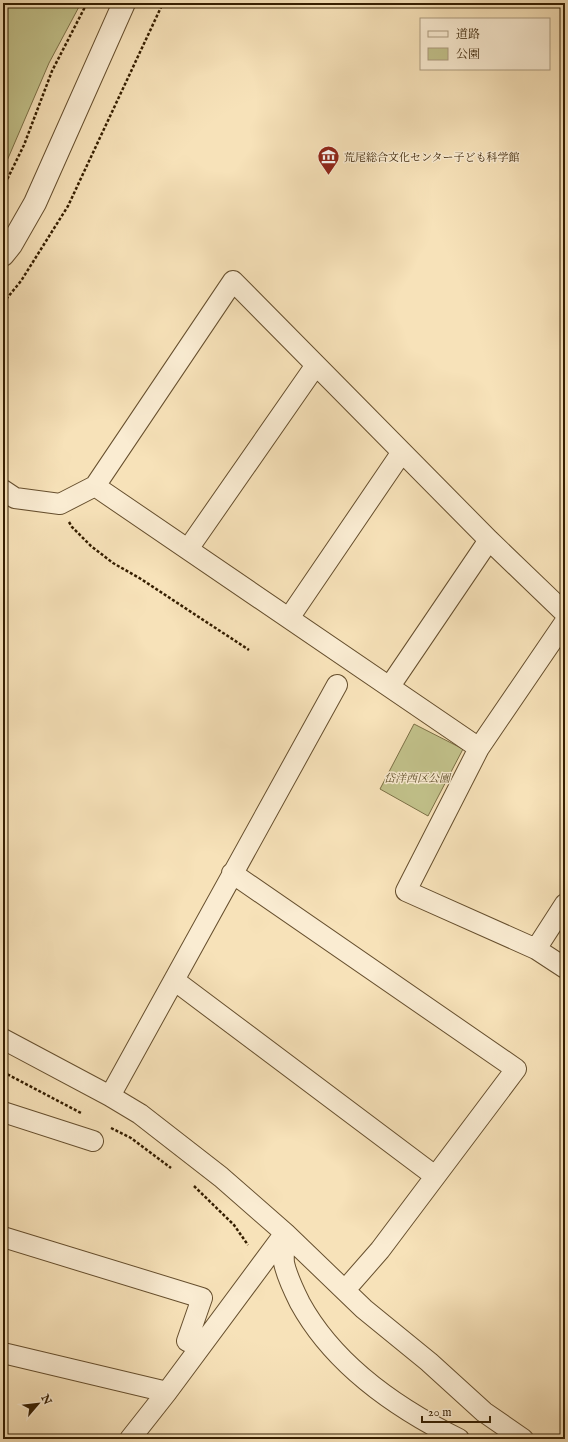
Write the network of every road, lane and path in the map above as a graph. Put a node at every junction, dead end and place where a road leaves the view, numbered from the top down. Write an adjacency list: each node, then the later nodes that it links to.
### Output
1 (87, 3): 6 (path)
2 (124, 3): 7 (street)
3 (163, 3): 8 (path)
4 (559, 3): 5 (path)
5 (565, 17)
6 (3, 188)
7 (3, 255)
8 (3, 303)
9 (316, 365): 10 (street); 11 (street); 15 (street)
10 (402, 452): 14 (street); 17 (street)
11 (95, 486): 13 (street); 15 (street)
12 (3, 490): 13 (street)
13 (60, 504): 19 (path)
14 (489, 540): 16 (street); 21 (street)
15 (188, 549): 17 (street)
16 (565, 613)
17 (289, 618): 21 (street)
18 (565, 622): 22 (street)
19 (249, 650)
20 (337, 685): 23 (street)
21 (390, 686): 22 (street)
22 (479, 748): 25 (street)
23 (232, 873): 27 (street); 36 (street)
24 (565, 904): 25 (street)
25 (536, 949): 26 (street)
26 (565, 968)
27 (174, 980): 30 (street); 36 (street)
28 (3, 1039): 30 (street)
29 (3, 1072): 32 (path)
30 (110, 1096): 38 (street)
31 (3, 1112): 34 (street)
32 (82, 1113)
33 (110, 1127): 35 (path)
34 (93, 1142)
35 (174, 1171)
36 (435, 1176): 41 (street)
37 (193, 1185): 40 (path)
38 (286, 1233): 41 (street); 42 (street); 46 (street)
39 (3, 1236): 42 (street)
40 (252, 1251)
41 (345, 1290): 47 (street)
42 (200, 1347): 44 (street)
43 (3, 1353): 44 (street)
44 (168, 1392): 45 (street)
45 (130, 1439)
46 (459, 1439)
47 (523, 1439)

